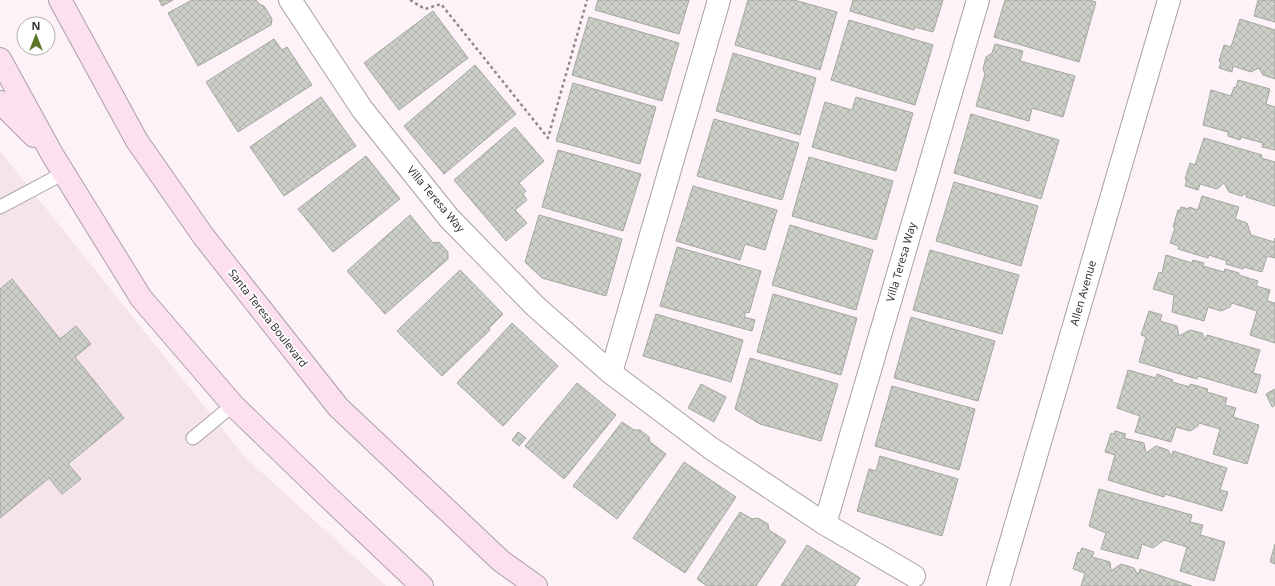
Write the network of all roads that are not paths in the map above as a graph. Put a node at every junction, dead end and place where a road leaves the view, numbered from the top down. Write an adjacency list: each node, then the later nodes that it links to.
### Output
1 (60, 0): 17 (main road, Santa Teresa Boulevard)
2 (290, 0): 11 (street, Villa Teresa Way)
3 (719, 0): 11 (street)
4 (978, 0): 14 (street, Villa Teresa Way)
5 (1169, 0): 18 (street, Allen Avenue)
6 (0, 60): 8 (main road)
7 (0, 102): 8 (main road)
8 (52, 154): 9 (main road)
9 (64, 173): 10 (lane); 12 (main road)
10 (0, 207)
11 (611, 373): 14 (street, Villa Teresa Way)
12 (233, 405): 13 (lane); 16 (main road)
13 (193, 438)
14 (825, 524): 15 (street, Villa Teresa Way)
15 (914, 576)
16 (422, 586)
17 (536, 586)
18 (998, 586)

